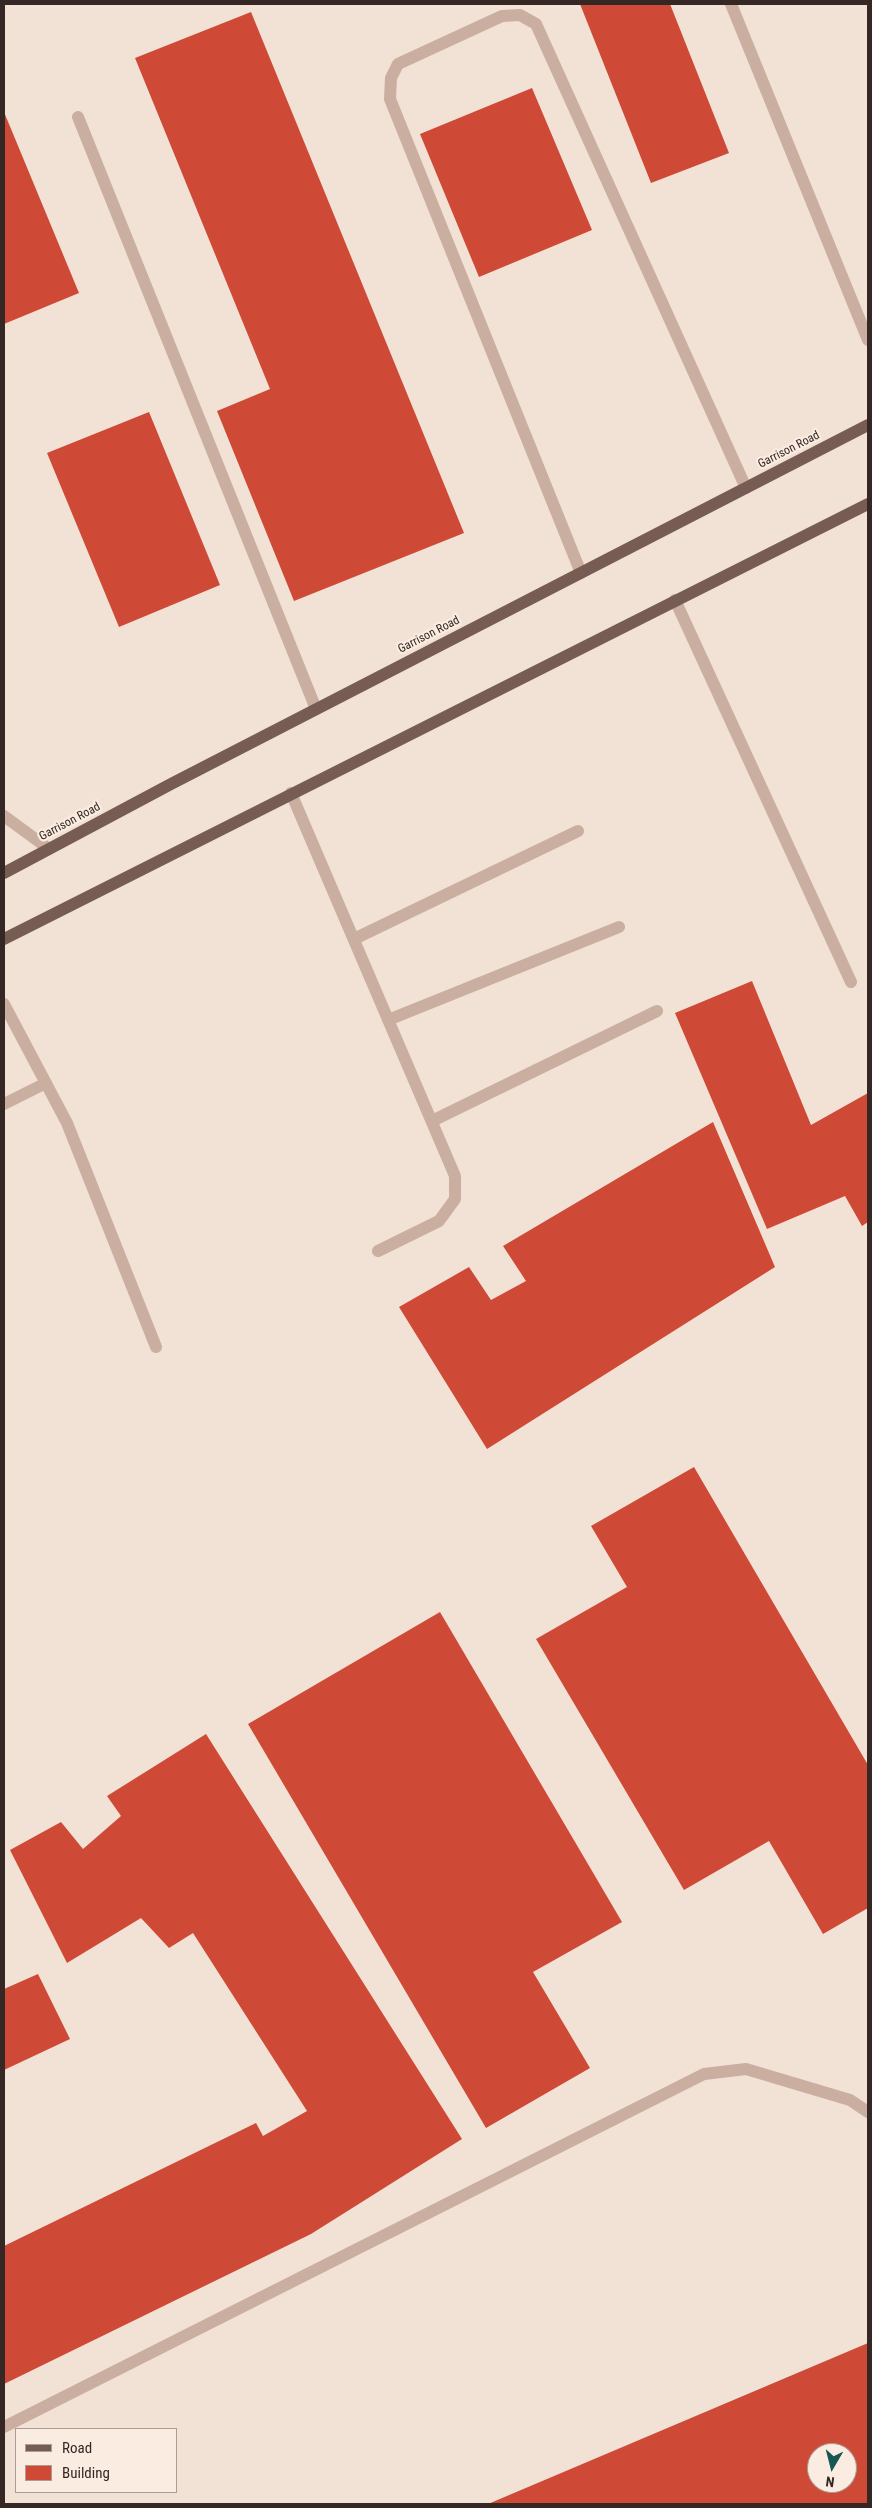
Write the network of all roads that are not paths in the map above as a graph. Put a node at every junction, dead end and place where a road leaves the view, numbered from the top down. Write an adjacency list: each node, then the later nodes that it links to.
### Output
1 (731, 4): 3 (street)
2 (78, 117): 9 (street)
3 (868, 340)
4 (868, 425): 5 (main road, Garrison Road)
5 (746, 488): 7 (main road, Garrison Road); 7 (street)
6 (868, 504): 8 (main road)
7 (581, 573): 9 (main road, Garrison Road)
8 (675, 600): 10 (main road); 18 (street)
9 (316, 709): 13 (main road, Garrison Road)
10 (291, 793): 16 (main road); 17 (street)
11 (4, 816): 13 (street)
12 (578, 831): 17 (street)
13 (49, 849): 14 (main road, Garrison Road)
14 (4, 873)
15 (619, 927): 21 (street)
16 (4, 939)
17 (354, 939): 21 (street)
18 (851, 982)
19 (4, 1004): 22 (street)
20 (657, 1011): 24 (street)
21 (388, 1020): 24 (street)
22 (46, 1083): 23 (street); 26 (street)
23 (4, 1104)
24 (432, 1121): 25 (street)
25 (378, 1250)
26 (156, 1347)
27 (868, 2112): 28 (street)
28 (4, 2428)

